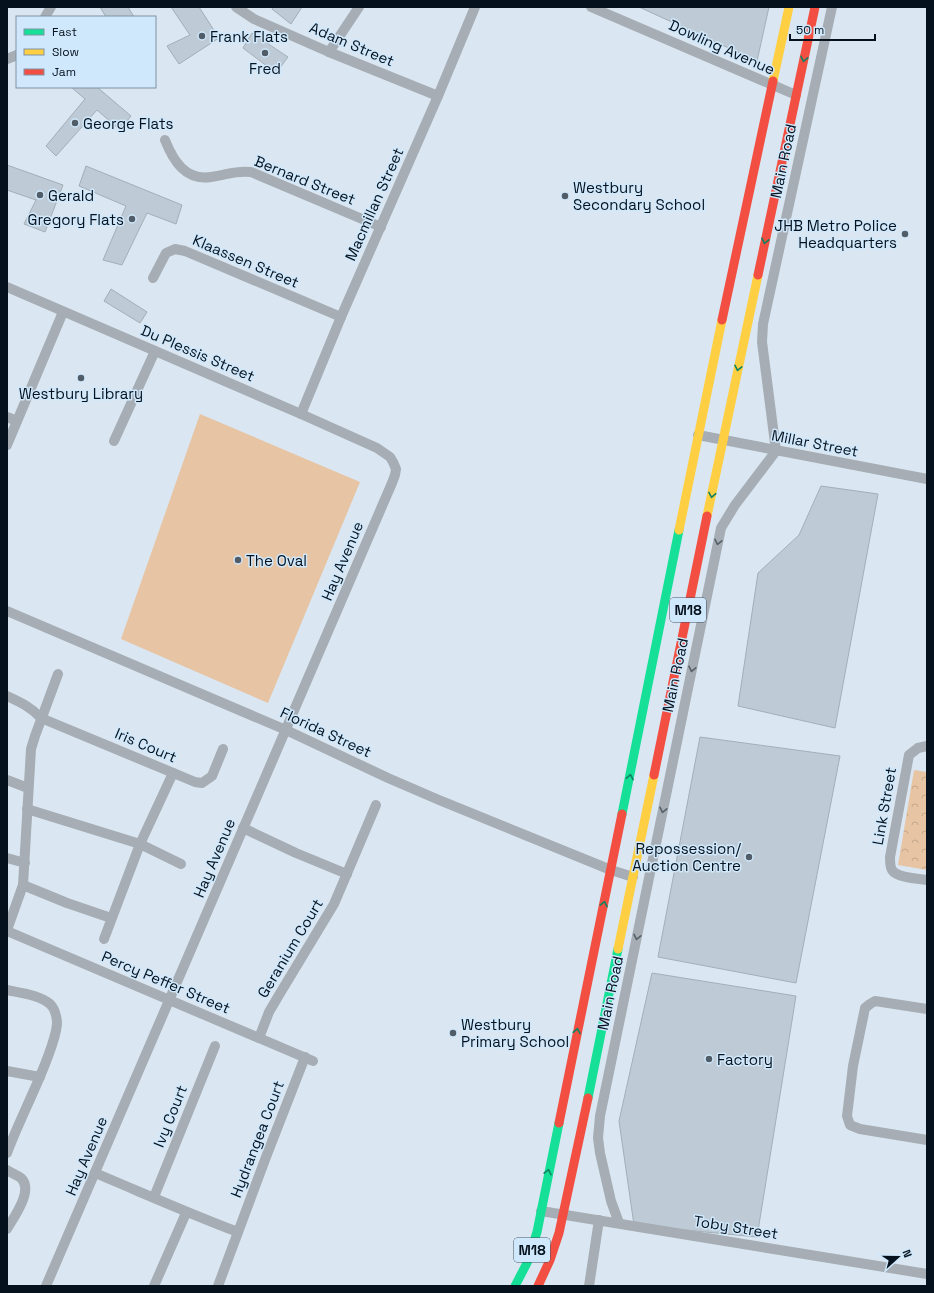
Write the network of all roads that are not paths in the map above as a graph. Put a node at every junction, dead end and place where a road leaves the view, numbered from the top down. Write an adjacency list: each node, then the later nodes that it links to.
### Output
1 (51, 7): 9 (street)
2 (236, 7): 10 (street, Adam Street)
3 (359, 7): 10 (street)
4 (476, 7): 13 (street, Macmillan Street)
5 (591, 7): 11 (street, Dowling Avenue)
6 (790, 7): 11 (main road, Main Road / M18)
7 (815, 7): 12 (main road, Main Road / M18, one-way to 12)
8 (832, 7): 29 (street, Main Road)
9 (46, 16)
10 (329, 52): 13 (street, Adam Street)
11 (773, 86): 12 (street, Dowling Avenue); 24 (main road, Main Road / M18)
12 (796, 95): 25 (main road, Main Road / M18, one-way to 25)
13 (438, 96): 15 (street, Macmillan Street)
14 (164, 140): 15 (street, Bernard Street)
15 (381, 227): 19 (street, Macmillan Street)
16 (153, 278): 19 (street, Klaassen Street)
17 (7, 287): 18 (street, Du Plessis Street)
18 (63, 312): 20 (street, Du Plessis Street); 23 (street)
19 (341, 317): 21 (street, Macmillan Street)
20 (155, 351): 21 (street, Du Plessis Street); 26 (street)
21 (302, 414): 28 (street, Du Plessis Street)
22 (7, 416): 23 (street)
23 (17, 421): 27 (street)
24 (698, 435): 25 (street, Millar Street); 48 (main road, Main Road / M18, one-way to 24)
25 (723, 439): 29 (street, Millar Street); 50 (main road, Main Road / M18, one-way to 50)
26 (114, 441)
27 (7, 445)
28 (377, 448): 35 (street, Hay Avenue)
29 (776, 451): 30 (street, Millar Street); 73 (street, Main Road, one-way to 73)
30 (927, 479)
31 (7, 611): 35 (street, Florida Street)
32 (58, 674): 34 (street)
33 (7, 696): 34 (street, Iris Court)
34 (41, 718): 38 (street, Iris Court); 40 (street)
35 (286, 730): 43 (street, Hay Avenue); 48 (street, Florida Street)
36 (922, 747): 51 (street, Link Street)
37 (223, 749): 38 (street, Iris Court)
38 (173, 773): 44 (street)
39 (7, 780): 40 (street)
40 (28, 788): 42 (street)
41 (376, 806): 49 (street, Geranium Court)
42 (27, 809): 44 (street); 46 (street)
43 (243, 828): 49 (street); 57 (street, Hay Avenue)
44 (140, 844): 47 (street); 53 (street)
45 (7, 858): 46 (street)
46 (25, 863): 52 (street)
47 (181, 864)
48 (611, 870): 50 (street, Florida Street); 69 (main road, Main Road / M18, one-way to 48)
49 (347, 874): 59 (street, Geranium Court)
50 (633, 877): 71 (main road, Main Road / M18)
51 (927, 880)
52 (23, 885): 53 (street); 54 (street)
53 (111, 918): 55 (street)
54 (7, 931): 57 (street, Percy Peffer Street)
55 (104, 938)
56 (7, 990): 63 (street)
57 (170, 1000): 59 (street, Percy Peffer Street); 67 (street, Hay Avenue)
58 (927, 1009): 64 (street)
59 (259, 1038): 61 (street, Percy Peffer Street)
60 (215, 1046): 68 (street, Ivy Court)
61 (309, 1059): 75 (street, Hydrangea Court)
62 (7, 1071): 63 (street)
63 (40, 1077): 65 (street)
64 (927, 1140)
65 (7, 1153)
66 (7, 1170): 74 (street)
67 (95, 1173): 68 (street); 77 (street, Hay Avenue)
68 (154, 1197): 70 (street)
69 (541, 1211): 71 (street, Toby Street); 80 (main road, M18)
70 (186, 1213): 75 (street); 78 (street)
71 (564, 1214): 72 (street, Toby Street); 81 (main road, M18)
72 (599, 1220): 73 (street, Toby Street); 82 (street)
73 (619, 1223): 76 (street, Toby Street)
74 (7, 1229)
75 (238, 1232): 79 (street, Hydrangea Court)
76 (927, 1274)
77 (46, 1286)
78 (154, 1286)
79 (218, 1286)
80 (515, 1286)
81 (538, 1286)
82 (589, 1286)

